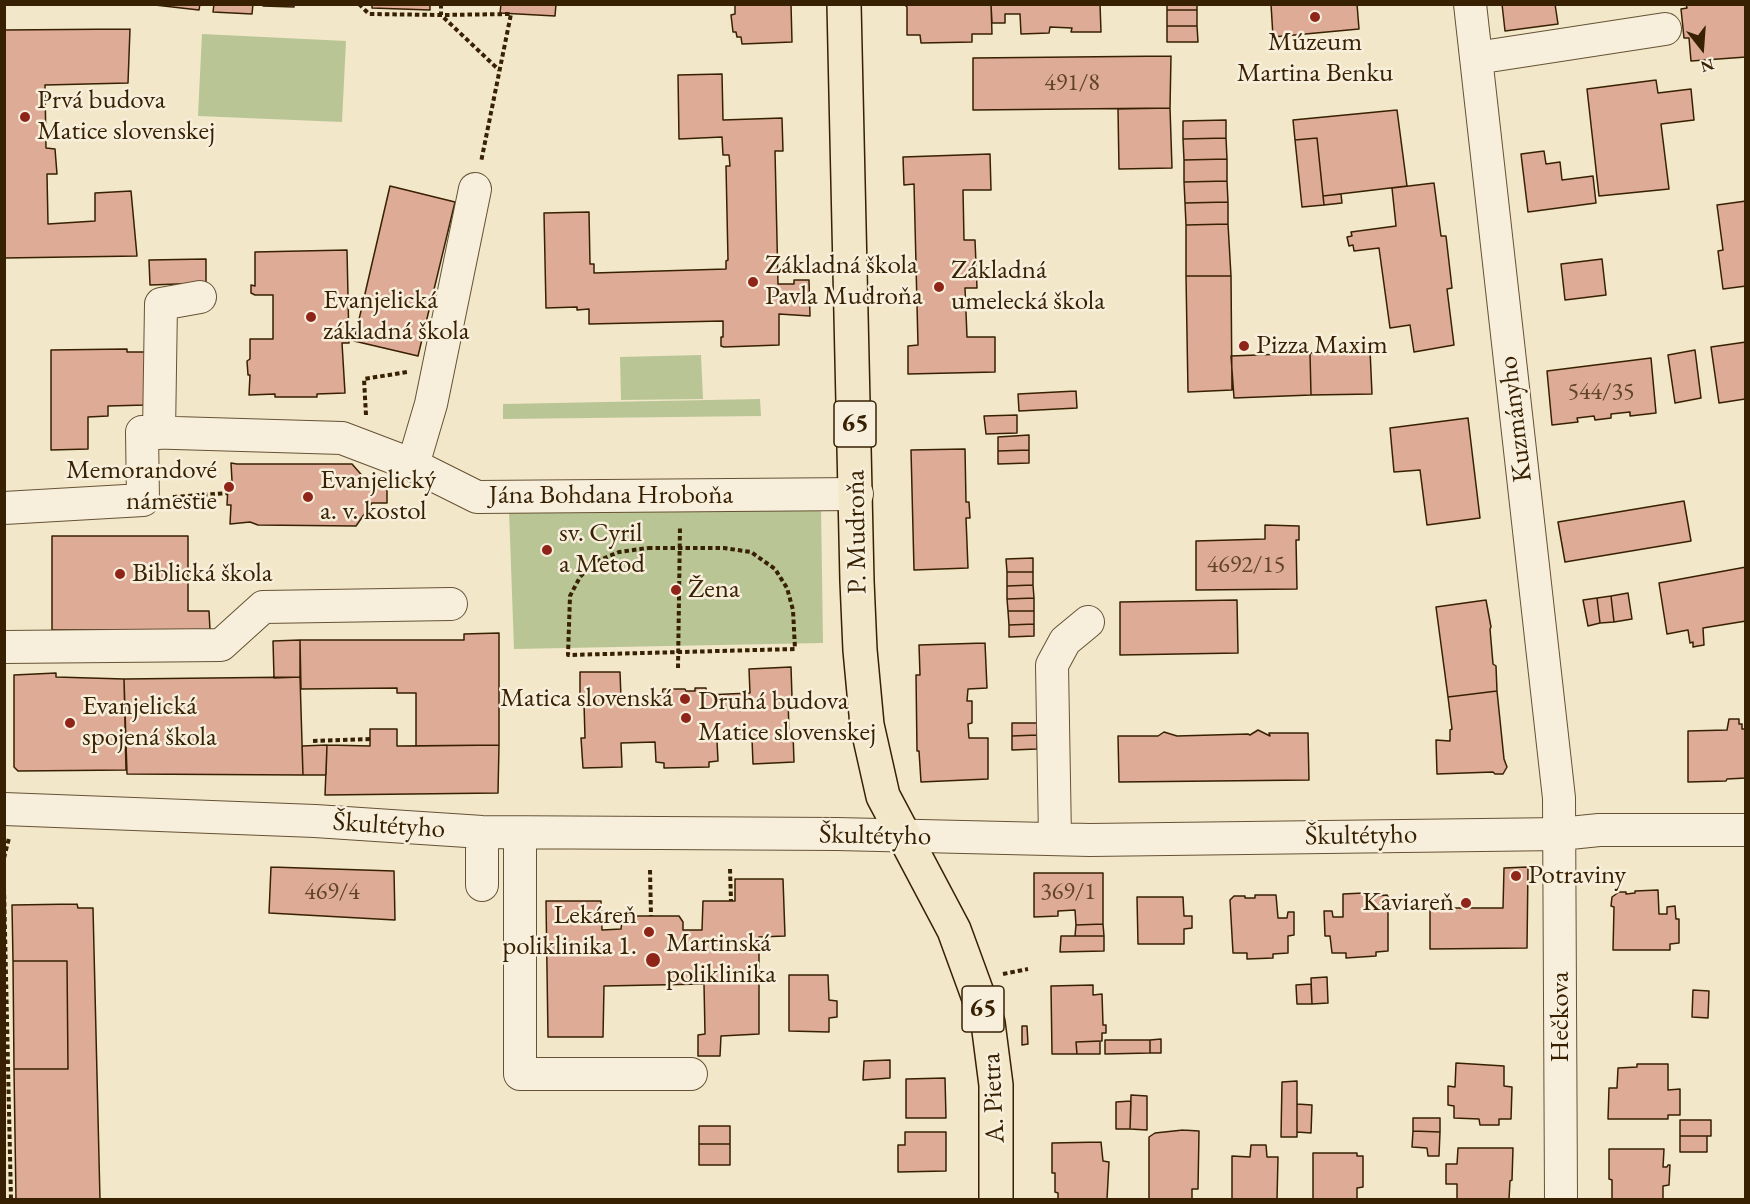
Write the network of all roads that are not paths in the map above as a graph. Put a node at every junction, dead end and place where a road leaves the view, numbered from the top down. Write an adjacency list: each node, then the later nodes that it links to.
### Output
1 (844, 4): 9 (main road, P. Mudroňa / 65)
2 (1470, 4): 4 (street, Kuzmányho)
3 (1665, 29): 4 (street)
4 (1476, 58): 18 (street, Kuzmányho)
5 (476, 189): 8 (street)
6 (200, 297): 7 (street)
7 (159, 433): 8 (street, Jána Bohdana Hroboňa); 10 (street)
8 (413, 465): 9 (street, Jána Bohdana Hroboňa)
9 (856, 494): 19 (main road, P. Mudroňa / 65)
10 (4, 508)
11 (451, 604): 13 (street)
12 (1088, 621): 20 (street)
13 (4, 647)
14 (7, 822): 16 (street, Škultétyho)
15 (1746, 830): 18 (street, Škultétyho)
16 (482, 832): 17 (street, Škultétyho); 21 (street)
17 (520, 833): 19 (street, Škultétyho); 22 (street)
18 (1560, 834): 20 (street, Škultétyho); 24 (street, Hečkova)
19 (903, 836): 20 (street, Škultétyho); 23 (main road, A. Pietra / 65)
20 (1055, 838)
21 (482, 885)
22 (691, 1074)
23 (996, 1200)
24 (1561, 1200)

